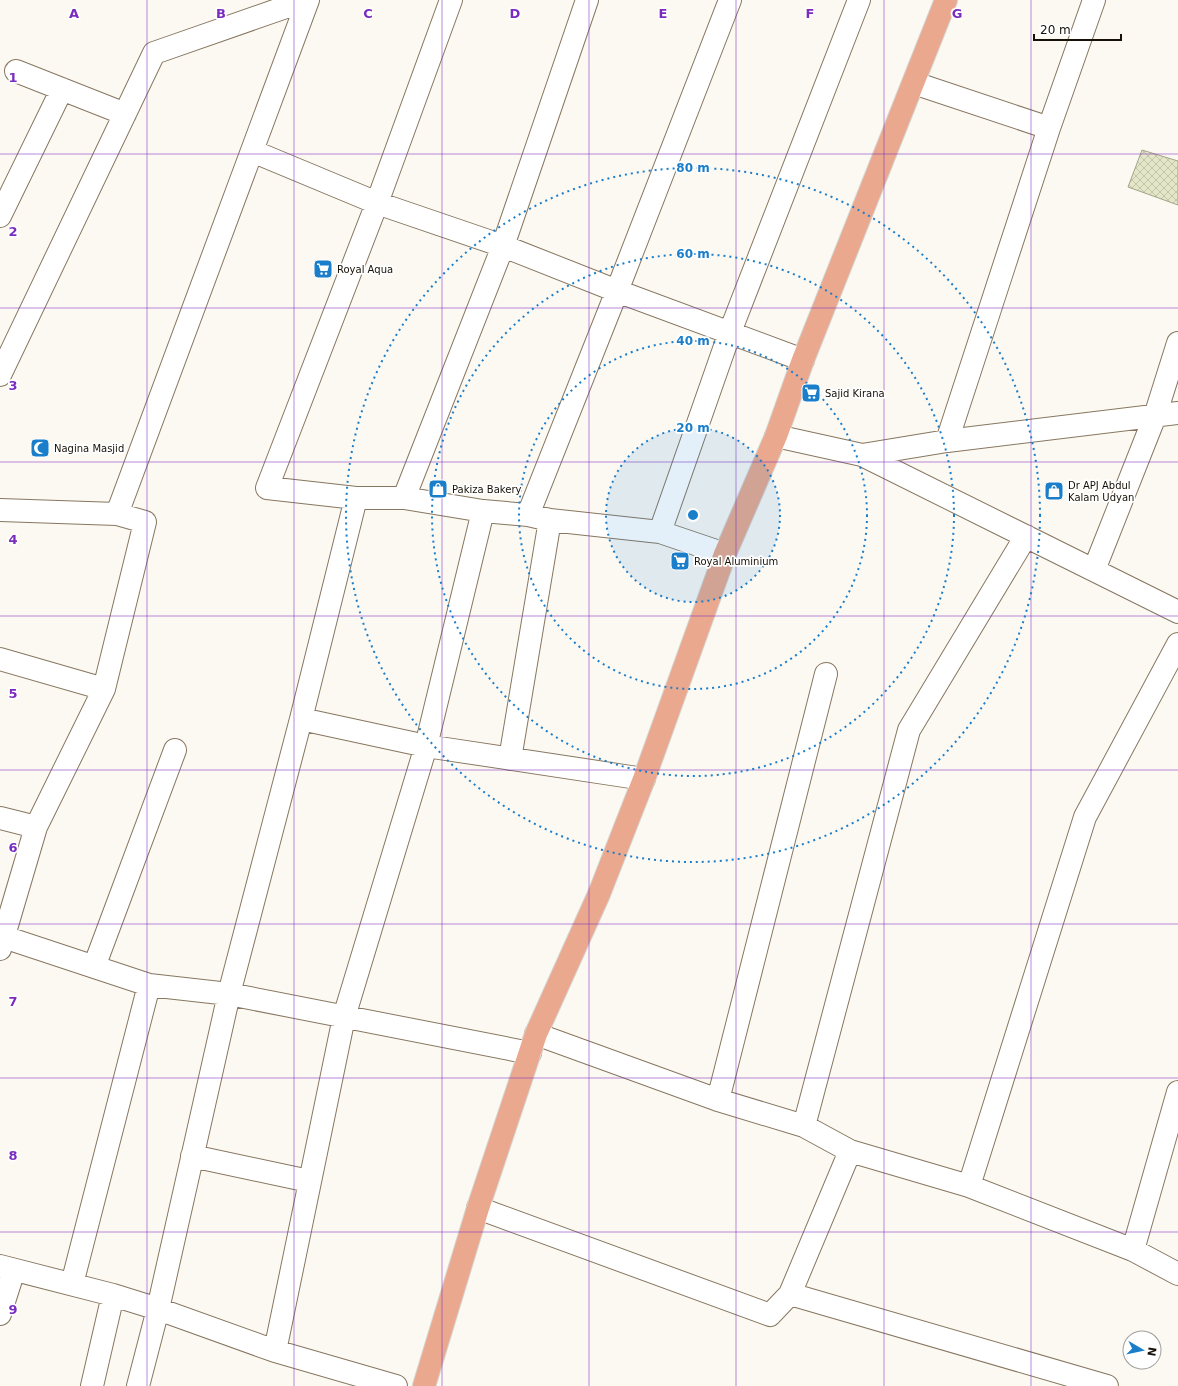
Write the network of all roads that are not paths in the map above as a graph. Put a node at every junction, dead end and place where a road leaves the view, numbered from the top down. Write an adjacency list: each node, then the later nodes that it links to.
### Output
1 (307, 0): 11 (street); 13 (street)
2 (451, 0): 14 (street)
3 (587, 0): 16 (street)
4 (730, 0): 17 (street)
5 (859, 0): 18 (street)
6 (946, 0): 9 (main road)
7 (1094, 0): 12 (street)
8 (16, 71): 10 (street)
9 (914, 83): 12 (street); 20 (main road)
10 (62, 89): 11 (street); 15 (street)
11 (125, 114): 21 (street)
12 (1049, 128): 25 (street)
13 (252, 151): 14 (street); 31 (street)
14 (377, 203): 16 (street); 27 (street)
15 (0, 216)
16 (503, 246): 17 (street); 28 (street)
17 (617, 290): 18 (street); 32 (street)
18 (730, 332): 20 (street); 34 (street)
19 (1178, 343): 23 (street)
20 (803, 360): 24 (main road)
21 (0, 375)
22 (1178, 413): 23 (street)
23 (1155, 416): 25 (street); 37 (street)
24 (776, 436): 26 (street); 36 (main road)
25 (947, 441): 26 (street)
26 (862, 455): 35 (street)
27 (356, 498): 28 (street); 43 (street)
28 (404, 498): 30 (street)
29 (0, 510): 31 (street)
30 (482, 511): 32 (street); 44 (street)
31 (117, 514): 42 (street)
32 (528, 515): 33 (street)
33 (550, 520): 34 (street); 46 (street)
34 (660, 532): 36 (street)
35 (1026, 536): 37 (street); 58 (street)
36 (726, 554): 47 (main road)
37 (1094, 570): 38 (street)
38 (1178, 612)
39 (1178, 644): 62 (street)
40 (0, 658): 42 (street)
41 (826, 674): 57 (street)
42 (104, 690): 49 (street)
43 (301, 719): 44 (street); 53 (street)
44 (426, 746): 46 (street); 54 (street)
45 (175, 750): 51 (street)
46 (510, 759): 47 (street)
47 (644, 779): 55 (main road)
48 (0, 818): 49 (street)
49 (36, 827): 50 (street)
50 (2, 943): 51 (street)
51 (94, 967): 52 (street)
52 (150, 985): 53 (street); 67 (street)
53 (229, 994): 54 (street); 60 (street)
54 (344, 1016): 55 (street); 61 (street)
55 (533, 1044): 57 (street); 63 (main road)
56 (1178, 1092): 64 (street)
57 (718, 1100): 58 (street)
58 (804, 1126): 59 (street)
59 (850, 1151): 62 (street); 68 (street)
60 (192, 1156): 61 (street); 70 (street)
61 (309, 1181): 72 (street)
62 (969, 1186): 64 (street)
63 (478, 1208): 68 (street); 76 (main road)
64 (1133, 1250): 66 (street)
65 (7, 1268): 67 (street); 71 (street)
66 (1178, 1274)
67 (72, 1284): 69 (street)
68 (790, 1294): 77 (street)
69 (112, 1295): 70 (street); 73 (street)
70 (158, 1309): 72 (street); 74 (street)
71 (0, 1314)
72 (275, 1350): 75 (street)
73 (92, 1386)
74 (138, 1386)
75 (396, 1386)
76 (424, 1386)
77 (1107, 1386)

